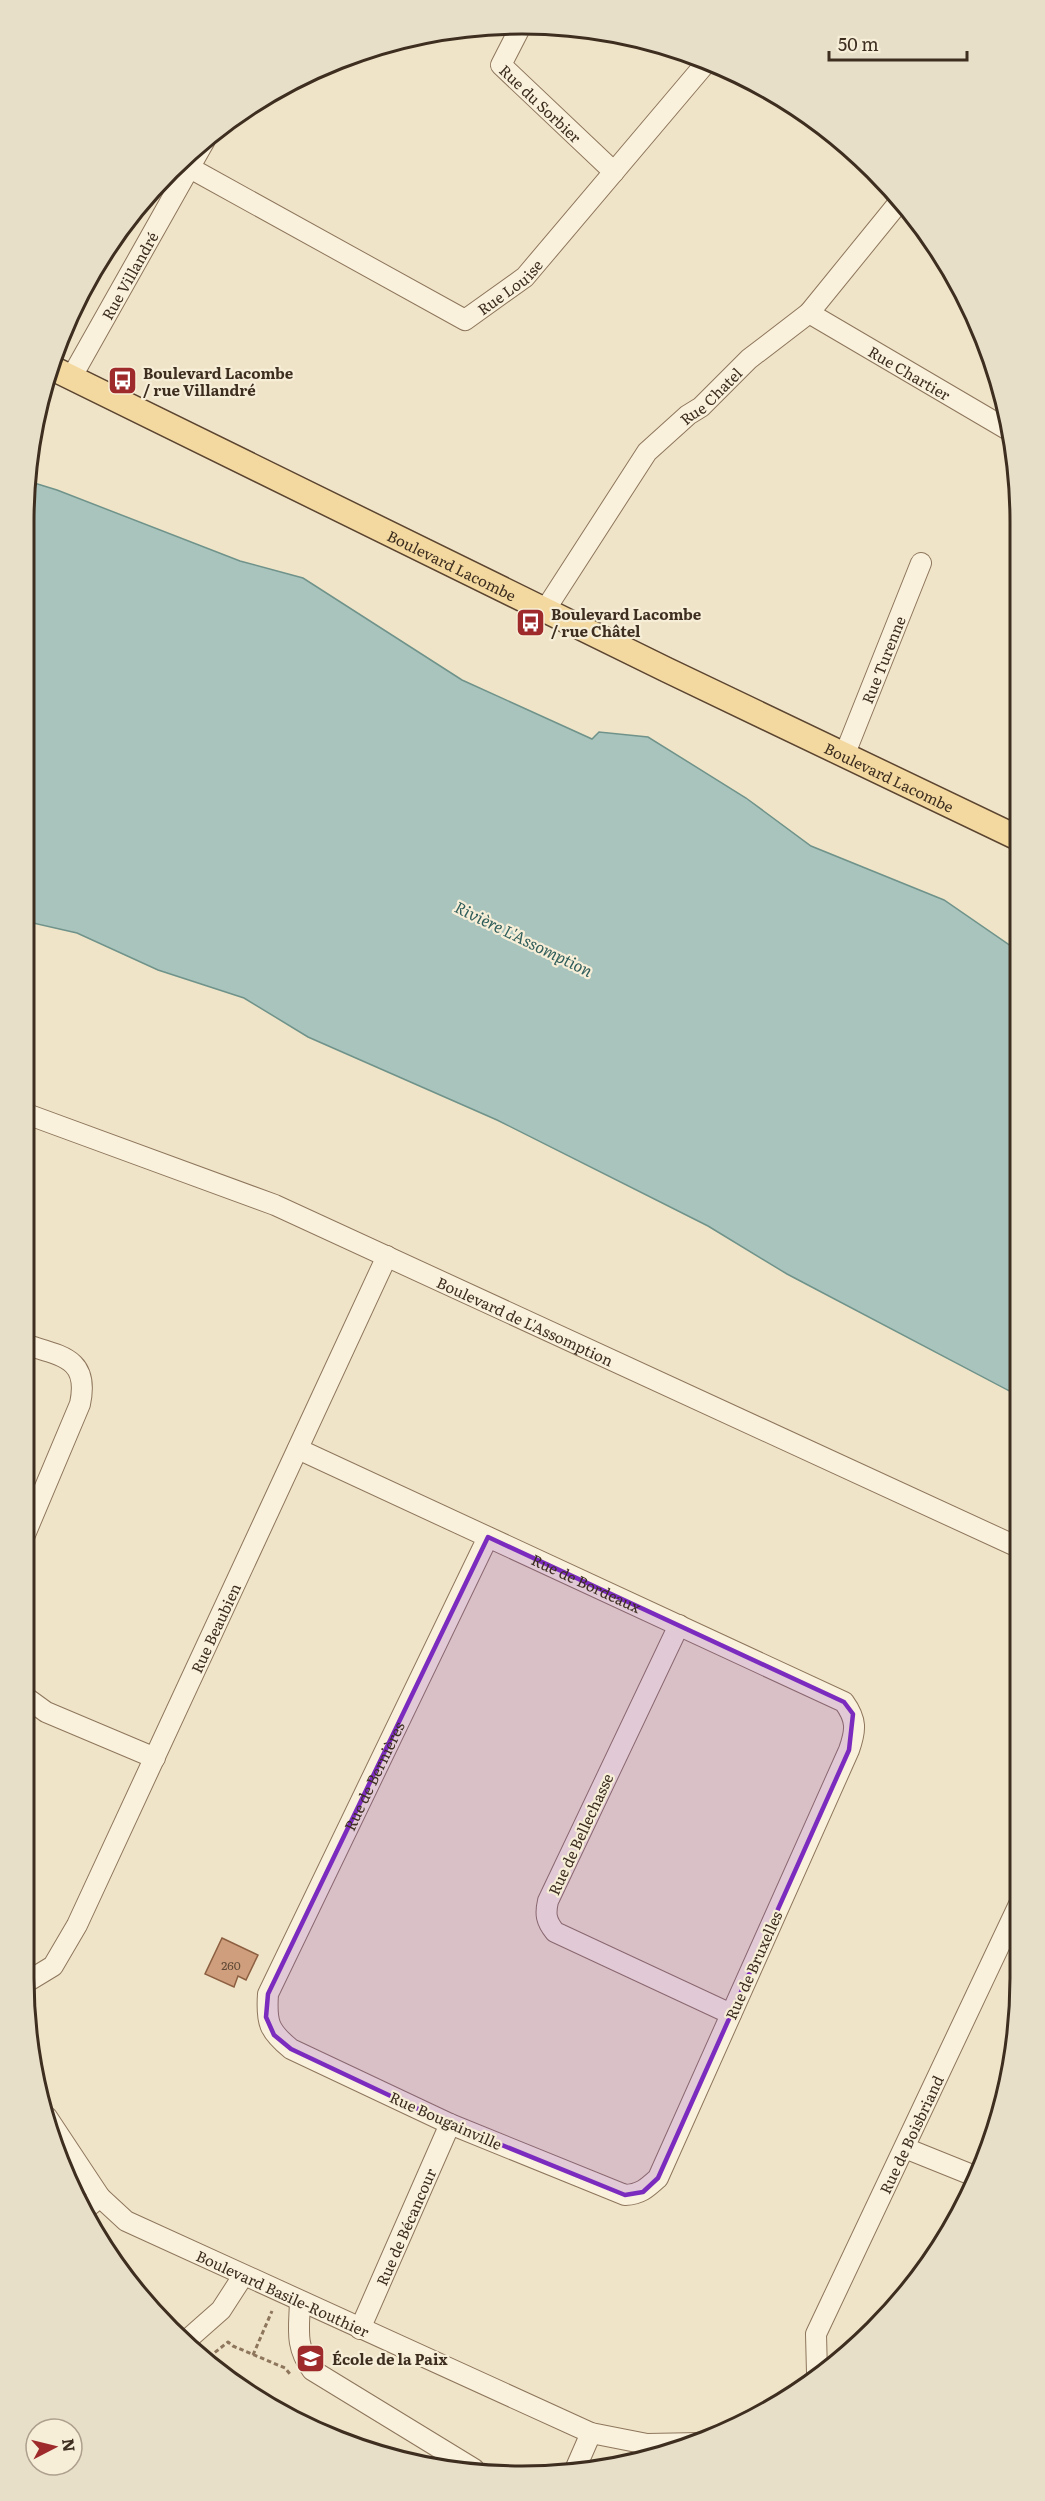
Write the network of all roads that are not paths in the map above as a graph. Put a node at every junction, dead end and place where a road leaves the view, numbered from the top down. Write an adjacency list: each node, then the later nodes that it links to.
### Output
1 (517, 34): 5 (street, Rue du Sorbier)
2 (701, 69): 5 (street, Rue Louise)
3 (192, 164): 4 (street, Rue Villandré)
4 (190, 168): 5 (street, Rue Louise); 9 (street, Rue Villandré)
5 (614, 172)
6 (895, 208): 7 (street, Rue Chatel)
7 (809, 313): 10 (street, Rue Chartier); 12 (street, Rue Chatel)
8 (58, 372): 9 (main road, Boulevard Lacombe)
9 (71, 378): 12 (main road, Boulevard Lacombe)
10 (1001, 427)
11 (921, 563): 13 (street, Rue Turenne)
12 (545, 610): 13 (main road, Boulevard Lacombe)
13 (844, 756): 14 (main road, Boulevard Lacombe)
14 (1010, 834)
15 (34, 1117): 16 (street, Boulevard de L'Assomption)
16 (387, 1256): 18 (street, Rue Beaubien); 21 (street, Boulevard de L'Assomption)
17 (34, 1347): 19 (street)
18 (298, 1449): 20 (street, Rue de Bordeaux); 25 (street, Rue Beaubien)
19 (34, 1513)
20 (488, 1537): 22 (street, Rue de Bordeaux); 29 (street, Rue de Bernières)
21 (1010, 1543)
22 (679, 1625): 24 (street, Rue de Bordeaux); 28 (street, Rue de Bellechasse)
23 (34, 1703): 25 (street)
24 (855, 1733): 28 (street, Rue de Bruxelles)
25 (155, 1758): 27 (street, Rue Beaubien)
26 (1010, 1924): 32 (street, Rue de Boisbriand)
27 (34, 1978)
28 (731, 2014): 34 (street, Rue de Bruxelles)
29 (266, 2017): 30 (street, Rue Bougainville)
30 (450, 2124): 34 (street, Rue Bougainville); 39 (street, Rue de Bécancour)
31 (62, 2139): 35 (street, Boulevard Basile-Routhier)
32 (905, 2148): 33 (street); 41 (street, Rue de Boisbriand)
33 (969, 2174)
34 (643, 2192)
35 (100, 2197): 36 (street); 37 (street, Boulevard Basile-Routhier)
36 (91, 2205)
37 (243, 2276): 38 (street, Boulevard Basile-Routhier); 40 (street)
38 (300, 2302): 39 (street, Boulevard Basile-Routhier); 44 (street)
39 (360, 2329): 42 (street, Boulevard Basile-Routhier)
40 (191, 2336)
41 (817, 2368)
42 (591, 2433): 43 (street, Boulevard Basile-Routhier); 45 (street)
43 (671, 2444)
44 (463, 2462)
45 (578, 2463)

